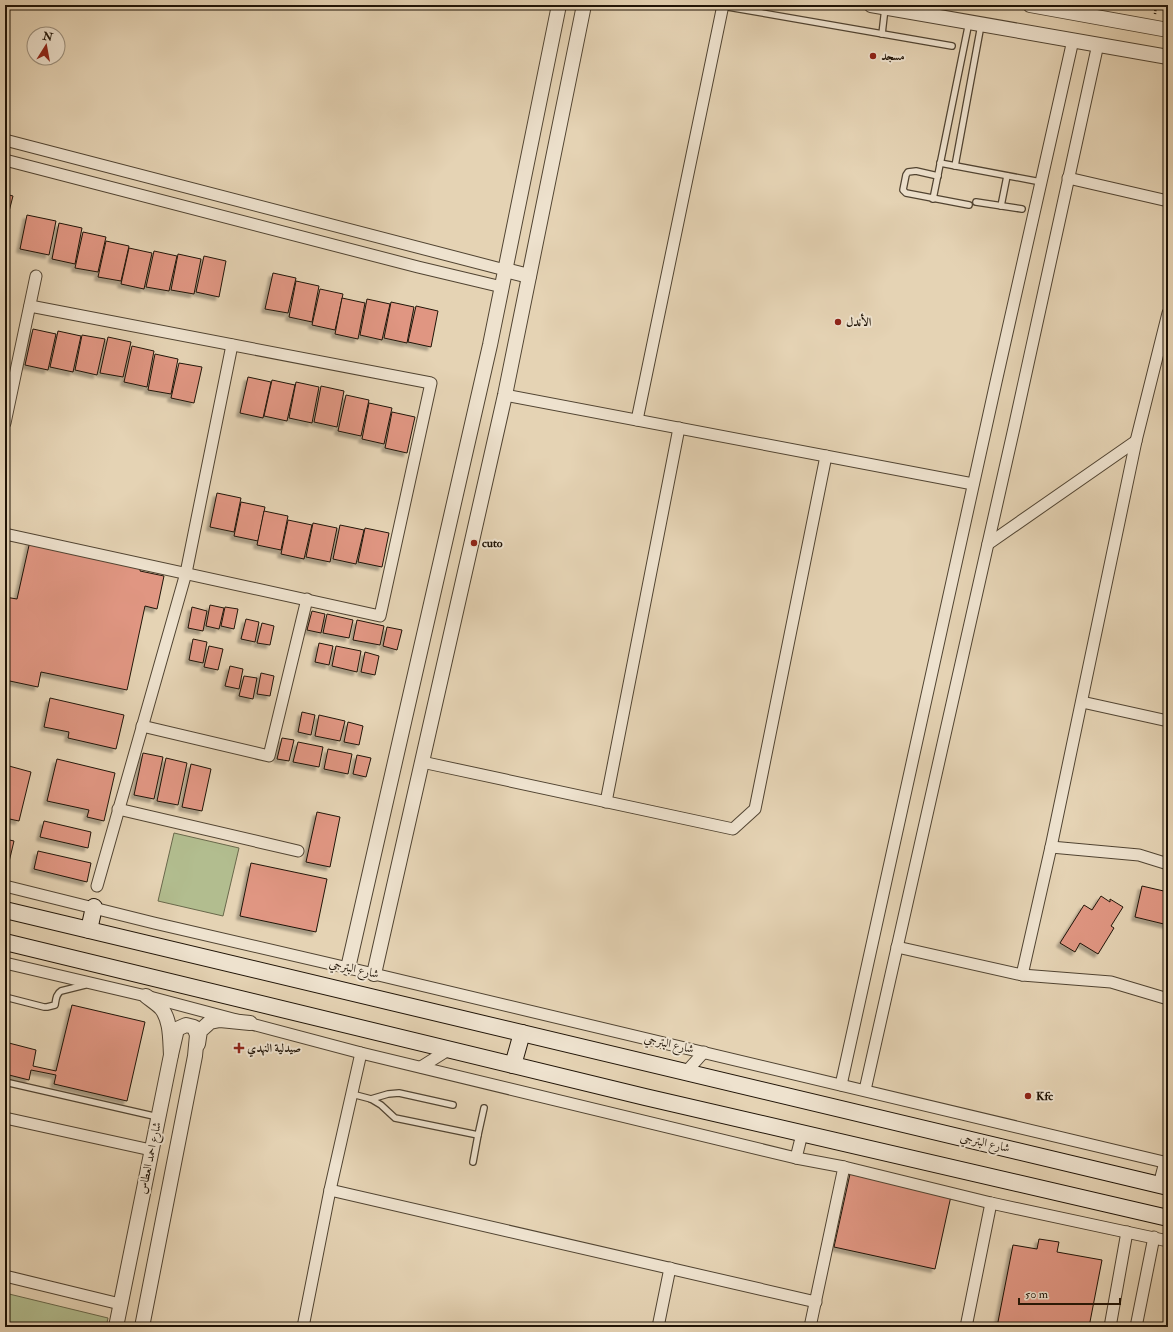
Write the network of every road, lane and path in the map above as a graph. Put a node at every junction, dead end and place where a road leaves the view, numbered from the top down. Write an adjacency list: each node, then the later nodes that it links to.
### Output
1 (559, 5): 28 (street)
2 (584, 5): 30 (street)
3 (871, 5): 6 (street)
4 (1030, 5): 8 (street)
5 (723, 6): 9 (lane); 37 (street)
6 (885, 7): 7 (street); 9 (lane)
7 (975, 23): 10 (street); 16 (lane); 17 (lane)
8 (1168, 30)
9 (882, 34): 12 (lane)
10 (1073, 40): 11 (street); 21 (street)
11 (1098, 44): 13 (street); 20 (street)
12 (952, 46)
13 (1168, 57)
14 (5, 140): 28 (street)
15 (5, 160): 31 (street)
16 (940, 163): 17 (lane); 18 (lane)
17 (955, 166): 19 (lane)
18 (938, 176): 22 (lane); 22 (lane)
19 (1007, 176): 21 (lane); 26 (lane)
20 (1068, 178): 23 (street); 44 (street)
21 (1041, 182): 42 (street)
22 (933, 199): 25 (lane)
23 (1168, 201)
24 (976, 202): 26 (lane)
25 (969, 206)
26 (1001, 206): 27 (lane)
27 (1022, 209)
28 (505, 270): 30 (street); 31 (street)
29 (36, 276): 32 (street)
30 (529, 276): 36 (street)
31 (502, 287): 64 (street)
32 (30, 306): 35 (street); 38 (street)
33 (1168, 313): 34 (street)
34 (1166, 336): 40 (street)
35 (232, 344): 45 (street); 46 (street)
36 (505, 395): 37 (street); 50 (street)
37 (637, 420): 39 (street)
38 (5, 423)
39 (679, 428): 41 (street); 51 (street)
40 (1136, 441): 44 (street); 47 (street)
41 (826, 456): 42 (street); 51 (street)
42 (973, 484): 82 (street)
43 (5, 534): 45 (street)
44 (988, 544): 62 (street)
45 (186, 573): 46 (street); 49 (street)
46 (307, 600): 49 (street)
47 (1082, 702): 48 (street); 53 (street)
48 (1168, 721)
49 (142, 726): 52 (street)
50 (422, 762): 51 (street); 65 (street)
51 (606, 802)
52 (118, 809): 54 (street); 57 (street)
53 (1051, 848): 55 (street); 66 (street)
54 (298, 851)
55 (1168, 864)
56 (5, 886): 58 (street, شارع البترجي)
57 (97, 886)
58 (94, 907): 60 (main road); 64 (street, شارع البترجي)
59 (5, 910): 60 (main road, شارع البترجي)
60 (89, 930): 72 (main road, شارع البترجي)
61 (5, 942): 73 (main road)
62 (897, 947): 66 (street); 83 (street)
63 (5, 963): 67 (street)
64 (348, 968): 65 (street, شارع البترجي)
65 (374, 974): 75 (street, شارع البترجي)
66 (1022, 975): 70 (street)
67 (92, 984): 68 (street); 69 (lane)
68 (146, 996): 71 (street); 76 (street, شارع احمد العطاس)
69 (5, 997)
70 (1168, 999)
71 (250, 1023): 74 (street); 77 (street)
72 (522, 1033): 78 (main road); 80 (main road, شارع البترجي)
73 (448, 1050): 78 (main road); 79 (street)
74 (361, 1052): 79 (street); 84 (street)
75 (704, 1052): 80 (street, شارع البترجي); 82 (street, شارع البترجي)
76 (171, 1055): 77 (street); 88 (street, شارع احمد العطاس)
77 (195, 1056): 109 (street, شارع احمد العطاس)
78 (513, 1066): 90 (main road)
79 (421, 1067): 93 (street)
80 (686, 1072): 97 (main road, شارع البترجي)
81 (5, 1082): 88 (lane)
82 (841, 1085): 83 (street, شارع البترجي)
83 (864, 1090): 95 (street, شارع البترجي)
84 (352, 1094): 85 (lane); 98 (street)
85 (371, 1099): 86 (lane); 91 (lane)
86 (453, 1105)
87 (484, 1108): 91 (lane)
88 (158, 1117): 92 (street, شارع احمد العطاس)
89 (5, 1118): 92 (street)
90 (802, 1134): 93 (street); 100 (main road)
91 (478, 1135): 94 (lane)
92 (151, 1150): 107 (street, شارع احمد العطاس)
93 (796, 1158): 96 (street)
94 (473, 1162)
95 (1166, 1163): 97 (street)
96 (844, 1167): 99 (street); 106 (street)
97 (1164, 1186)
98 (330, 1190): 104 (street); 110 (street)
99 (991, 1203): 101 (street); 113 (street)
100 (1168, 1218)
101 (1127, 1232): 102 (street); 114 (street)
102 (1154, 1237): 103 (street); 115 (street)
103 (1168, 1241)
104 (670, 1268): 106 (street); 111 (street)
105 (5, 1276): 107 (street)
106 (816, 1302): 112 (street)
107 (120, 1304): 108 (street, شارع احمد العطاس)
108 (116, 1327)
109 (142, 1327)
110 (303, 1327)
111 (658, 1327)
112 (810, 1327)
113 (966, 1327)
114 (1110, 1327)
115 (1136, 1327)

